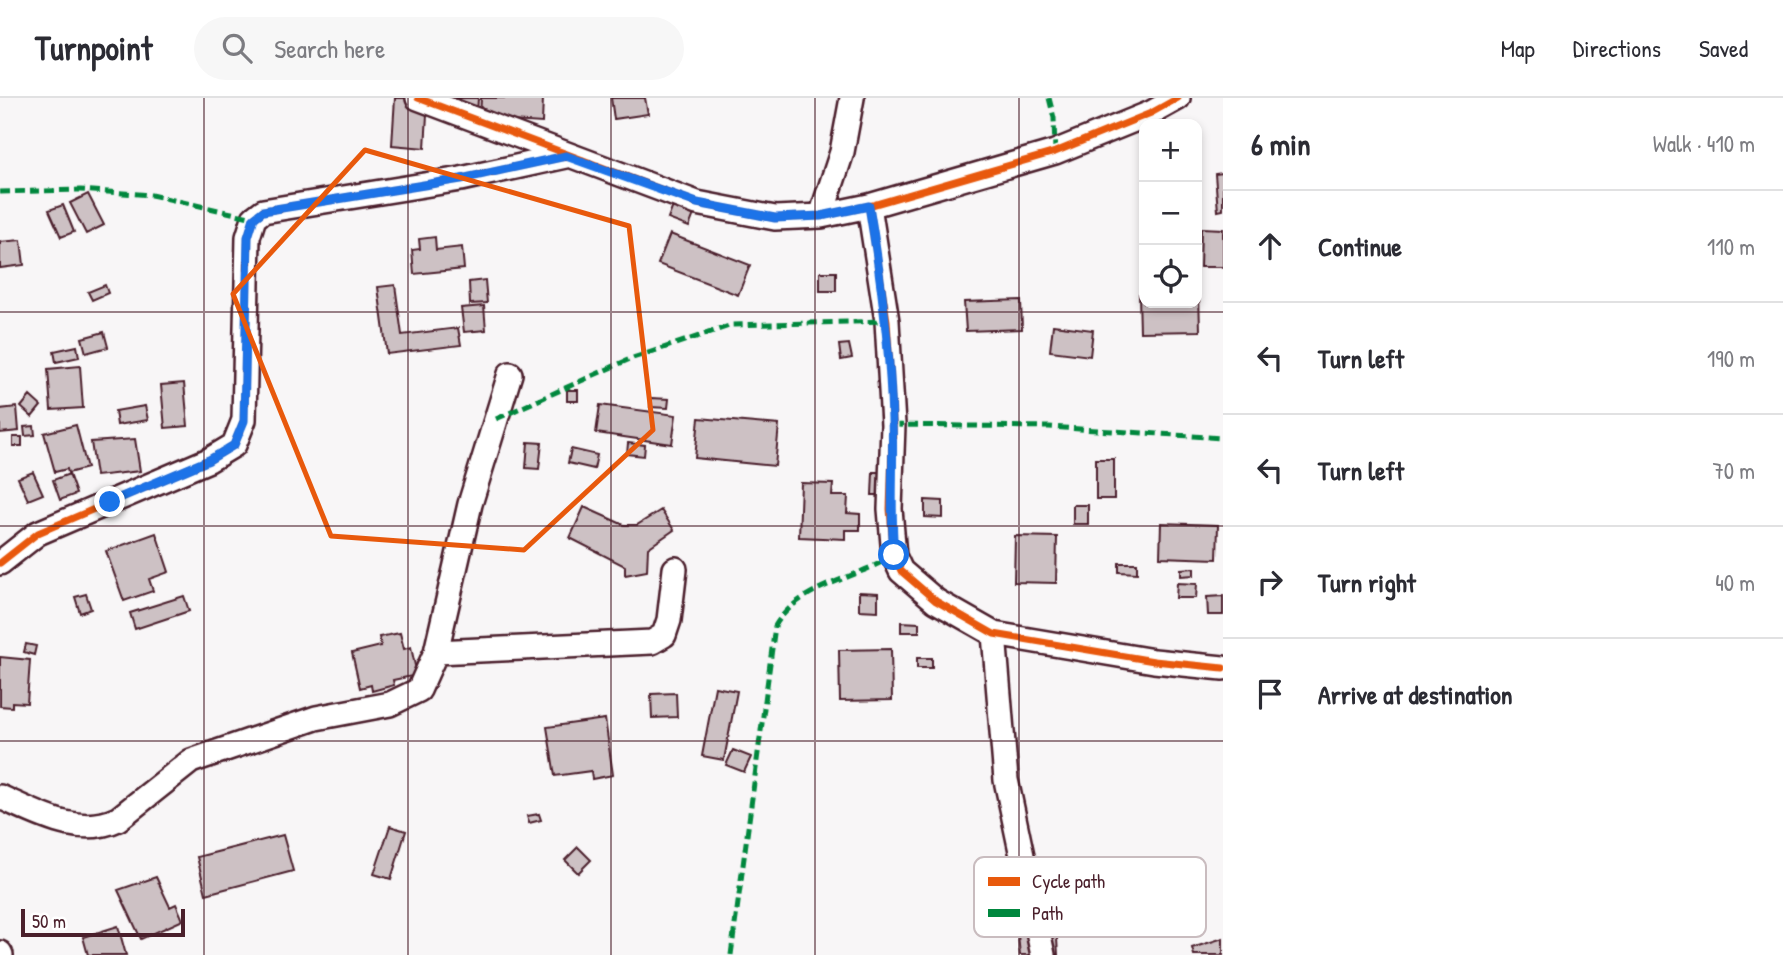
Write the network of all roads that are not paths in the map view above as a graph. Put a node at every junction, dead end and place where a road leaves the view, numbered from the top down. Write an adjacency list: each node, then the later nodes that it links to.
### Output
1 (418, 98): 4 (street)
2 (852, 98): 6 (street)
3 (1178, 98): 5 (street)
4 (566, 156): 6 (street); 8 (street)
5 (869, 206): 6 (street); 10 (street)
6 (821, 216)
7 (510, 374): 11 (street)
8 (0, 563)
9 (675, 569): 11 (street)
10 (994, 634): 12 (street); 14 (street)
11 (436, 652): 13 (street)
12 (1223, 668)
13 (0, 797)
14 (1022, 857)
15 (1039, 937): 16 (street)
16 (1043, 955)

